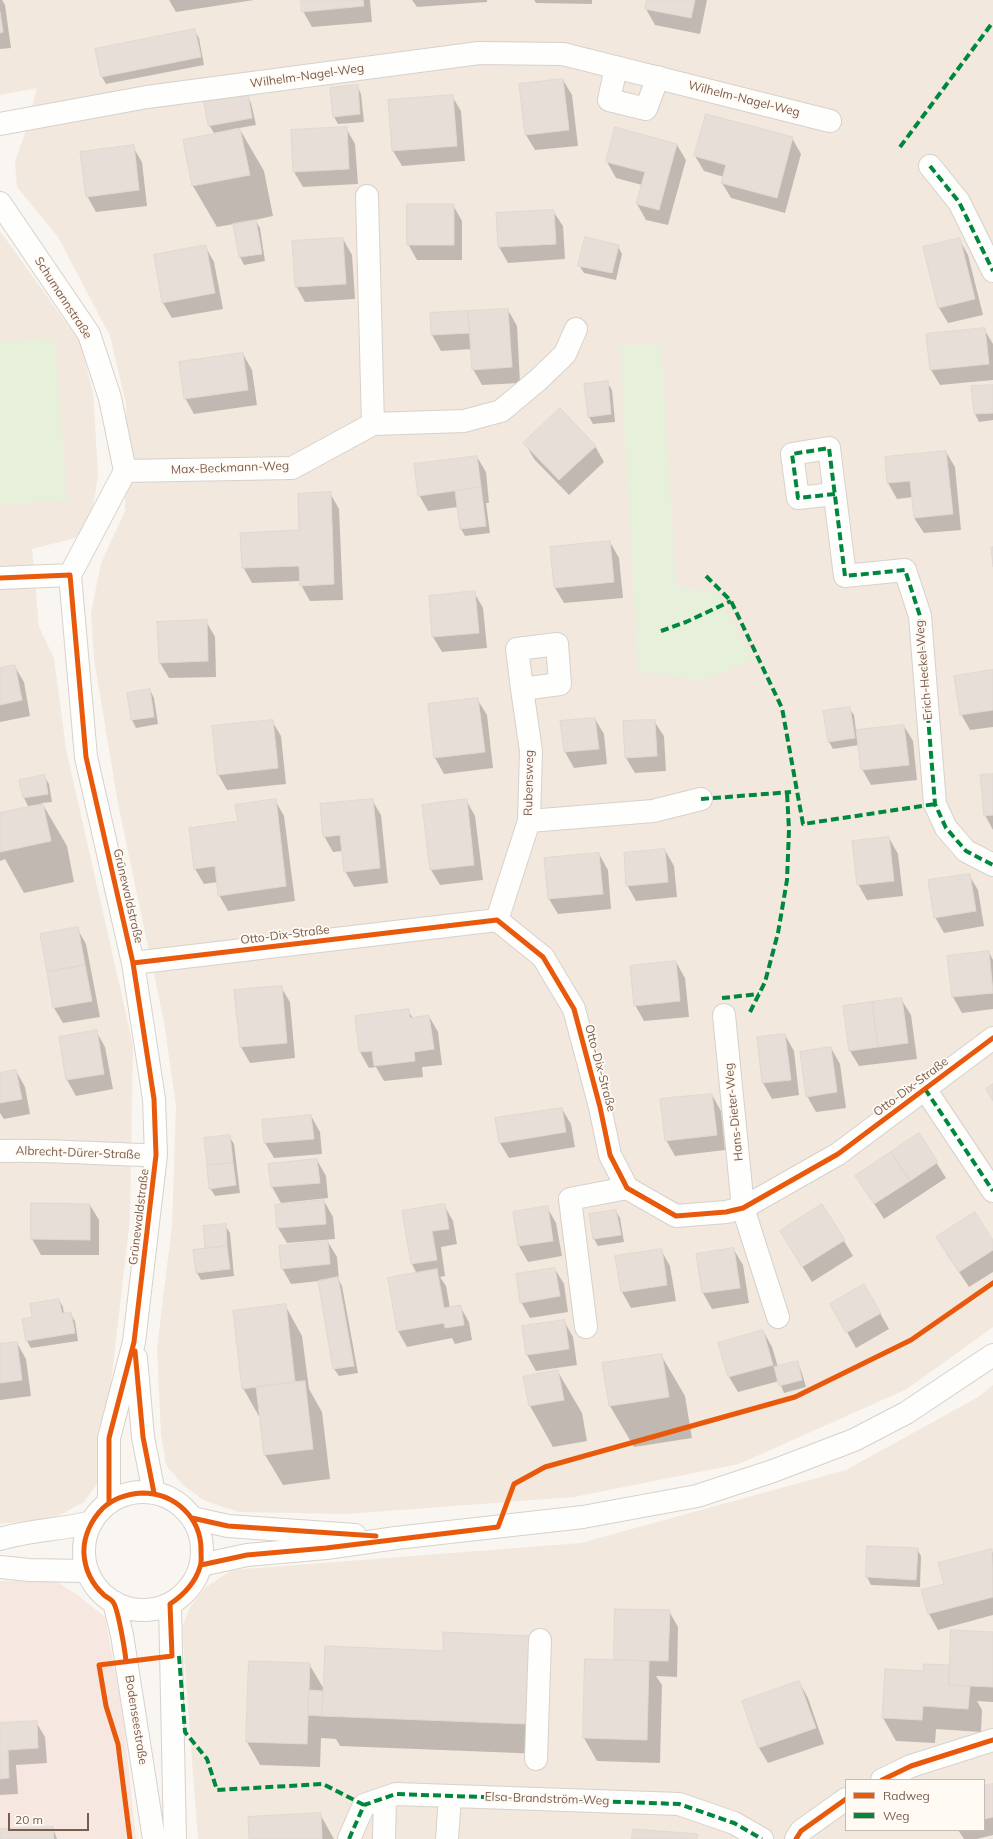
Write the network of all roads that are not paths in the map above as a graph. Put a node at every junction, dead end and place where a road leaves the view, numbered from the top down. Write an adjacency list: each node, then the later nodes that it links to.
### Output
1 (616, 66): 2 (street, Wilhelm-Nagel-Weg); 2 (street); 4 (street, Wilhelm-Nagel-Weg)
2 (658, 77): 3 (street, Wilhelm-Nagel-Weg)
3 (830, 121)
4 (0, 124)
5 (930, 166): 8 (street)
6 (367, 196): 10 (street)
7 (0, 203): 11 (street, Schumannstraße)
8 (993, 272)
9 (576, 329): 10 (street, Max-Beckmann-Weg)
10 (373, 424): 11 (street, Max-Beckmann-Weg)
11 (125, 471): 13 (street)
12 (835, 494): 18 (street, Erich-Heckel-Weg)
13 (70, 575): 14 (street); 20 (street, Grünewaldstraße)
14 (0, 578)
15 (522, 690): 17 (street, Rubensweg)
16 (701, 799): 17 (street)
17 (529, 821): 19 (street, Rubensweg)
18 (993, 866)
19 (497, 920): 20 (street, Otto-Dix-Straße); 26 (street, Otto-Dix-Straße)
20 (133, 963): 25 (street, Grünewaldstraße)
21 (724, 1016): 28 (street, Hans-Dieter-Weg)
22 (993, 1038): 23 (street, Otto-Dix-Straße)
23 (925, 1089): 27 (street, Otto-Dix-Straße); 28 (street, Otto-Dix-Straße)
24 (0, 1151): 25 (street, Albrecht-Dürer-Straße)
25 (156, 1155): 31 (street, Grünewaldstraße)
26 (627, 1188): 28 (street, Otto-Dix-Straße); 30 (street)
27 (993, 1191)
28 (743, 1208): 29 (street)
29 (778, 1317)
30 (586, 1327)
31 (134, 1342): 33 (street, Grünewaldstraße); 34 (street, Grünewaldstraße)
32 (993, 1355): 37 (street)
33 (154, 1493): 34 (street); 35 (street)
34 (109, 1503): 36 (street)
35 (192, 1518): 37 (street); 39 (street)
36 (92, 1522): 38 (street); 41 (street)
37 (396, 1538): 39 (street)
38 (0, 1539)
39 (201, 1565): 43 (street)
40 (0, 1567): 41 (street)
41 (87, 1571): 42 (street)
42 (114, 1602): 43 (street); 51 (street, Bodenseestraße)
43 (170, 1604): 52 (street)
44 (540, 1640): 46 (street)
45 (993, 1740): 47 (street)
46 (536, 1759)
47 (884, 1779)
48 (450, 1796): 49 (street, Elsa-Brandström-Weg); 55 (street); 56 (street, Elsa-Brandström-Weg)
49 (385, 1798): 53 (street, Elsa-Brandström-Weg); 54 (street)
50 (845, 1800): 57 (street)
51 (154, 1839)
52 (175, 1839)
53 (349, 1839)
54 (384, 1839)
55 (447, 1839)
56 (762, 1839)
57 (796, 1839)

